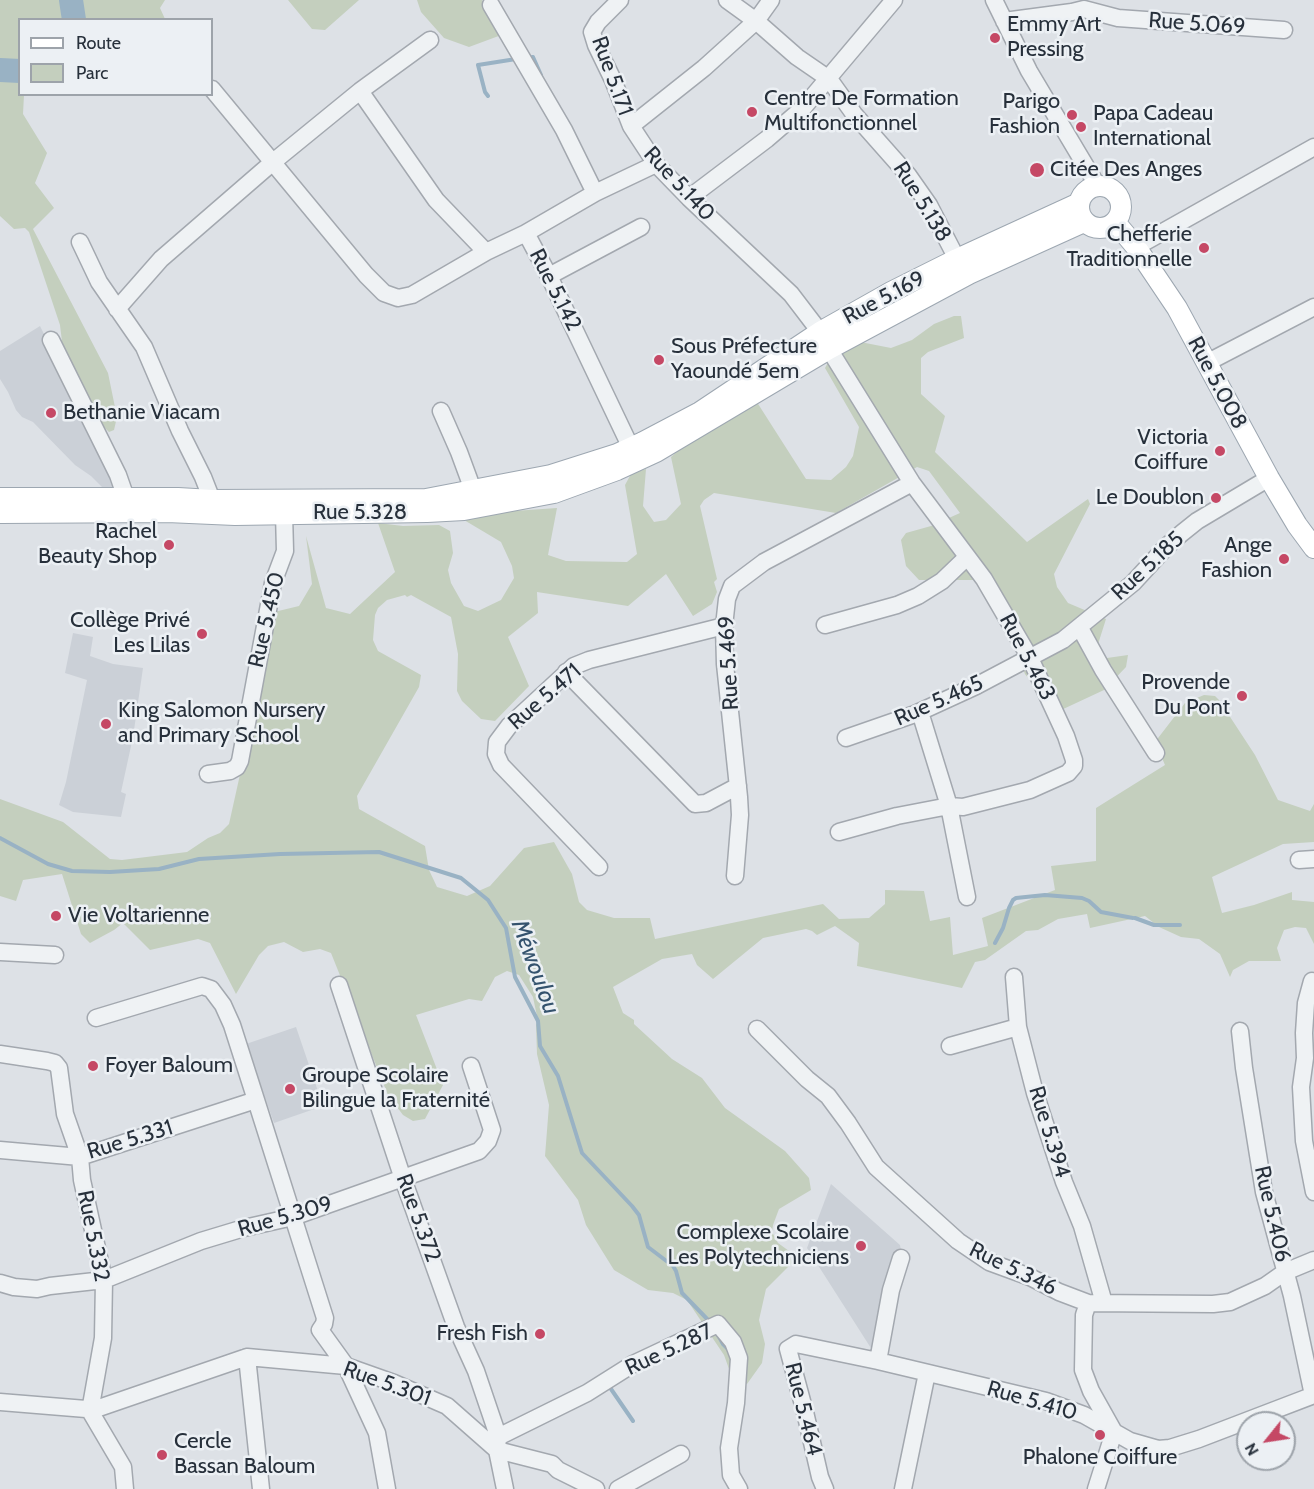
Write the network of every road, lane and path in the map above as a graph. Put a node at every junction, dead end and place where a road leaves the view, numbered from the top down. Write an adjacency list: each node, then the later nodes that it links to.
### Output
1 (620, 0): 14 (street, Rue 5.171)
2 (727, 0): 7 (street, Rue 5.138)
3 (771, 0): 7 (street, Rue 5.140)
4 (894, 0): 11 (street)
5 (994, 0): 8 (street)
6 (491, 5): 19 (street)
7 (756, 21): 11 (street, Rue 5.138); 14 (street, Rue 5.140)
8 (1004, 21): 9 (street, Rue 5.069); 18 (street)
9 (1284, 30)
10 (430, 40): 13 (street)
11 (829, 79): 20 (street); 28 (street, Rue 5.138)
12 (213, 90): 16 (street)
13 (360, 91): 16 (street); 27 (street)
14 (631, 126): 17 (street, Rue 5.140)
15 (1314, 147): 26 (street)
16 (273, 162): 27 (street); 31 (street)
17 (656, 164): 19 (street, Rue 5.142); 20 (street, Rue 5.140)
18 (1097, 185): 21 (main road); 22 (main road)
19 (595, 193): 24 (street, Rue 5.142)
20 (689, 198): 33 (street, Rue 5.140)
21 (1082, 212): 22 (main road); 28 (main road, Rue 5.169); 33 (main road, Rue 5.169)
22 (1118, 216): 26 (main road, Rue 5.008)
23 (641, 227): 29 (street)
24 (526, 233): 27 (street); 29 (street, Rue 5.142)
25 (80, 242): 31 (street)
26 (1141, 244): 34 (main road, Rue 5.008); 38 (main road, Rue 5.008)
27 (486, 252)
28 (957, 259): 33 (main road, Rue 5.169)
29 (549, 276): 37 (street, Rue 5.142)
30 (1314, 307): 34 (street)
31 (117, 309): 43 (street)
32 (51, 340): 42 (street)
33 (824, 341): 36 (main road, Rue 5.169); 39 (street, Rue 5.463)
34 (1214, 359): 46 (main road, Rue 5.008)
35 (441, 411): 40 (street)
36 (701, 419): 37 (main road, Rue 5.328); 45 (main road, Rue 5.328)
37 (631, 447): 40 (main road, Rue 5.328)
38 (1269, 477): 47 (main road, Rue 5.008); 51 (street, Rue 5.185)
39 (912, 483): 48 (street, Rue 5.463); 50 (street, Rue 5.469)
40 (473, 490): 43 (main road, Rue 5.328)
41 (0, 498): 42 (main road, Rue 5.328)
42 (126, 498): 43 (main road, Rue 5.328)
43 (212, 500)
44 (0, 513): 45 (main road, Rue 5.328)
45 (284, 513): 57 (street, Rue 5.450)
46 (1314, 533)
47 (1314, 548)
48 (966, 558): 49 (street); 52 (street, Rue 5.463)
49 (825, 625)
50 (724, 626): 53 (street, Rue 5.471); 58 (street, Rue 5.469)
51 (1080, 627): 52 (street, Rue 5.185); 56 (street)
52 (1030, 658): 54 (street, Rue 5.465); 59 (street, Rue 5.463)
53 (566, 672): 58 (street); 61 (street, Rue 5.471)
54 (920, 711): 55 (street, Rue 5.465); 59 (street)
55 (846, 738)
56 (1156, 753)
57 (208, 774)
58 (738, 786): 62 (street, Rue 5.469)
59 (949, 806): 60 (street, Rue 5.463); 63 (street)
60 (839, 832)
61 (599, 867)
62 (735, 876)
63 (967, 897)
64 (0, 952): 65 (street)
65 (55, 955)
66 (1014, 977): 70 (street, Rue 5.394)
67 (1312, 981): 80 (street)
68 (339, 985): 79 (street, Rue 5.372)
69 (96, 1018): 76 (street)
70 (1018, 1027): 73 (street); 87 (street, Rue 5.394)
71 (757, 1029): 87 (street, Rue 5.346)
72 (1240, 1031): 84 (street, Rue 5.406)
73 (950, 1046)
74 (0, 1054): 78 (street, Rue 5.332)
75 (471, 1066): 79 (street, Rue 5.309)
76 (256, 1100): 78 (street, Rue 5.331); 81 (street)
77 (0, 1150): 78 (street, Rue 5.331)
78 (80, 1157): 85 (street, Rue 5.332)
79 (403, 1179): 81 (street, Rue 5.309); 96 (street, Rue 5.372)
80 (1314, 1192)
81 (293, 1217): 85 (street, Rue 5.309); 90 (street)
82 (901, 1258): 89 (street)
83 (1314, 1260): 84 (street, Rue 5.346)
84 (1285, 1272): 87 (street, Rue 5.346); 92 (street, Rue 5.406)
85 (104, 1280): 86 (street, Rue 5.309); 94 (street, Rue 5.332)
86 (0, 1283)
87 (1096, 1303): 95 (street)
88 (247, 1357): 90 (street, Rue 5.301); 94 (street, Rue 5.301); 99 (street)
89 (878, 1361): 91 (street, Rue 5.410); 105 (street, Rue 5.464)
90 (346, 1366): 96 (street, Rue 5.301); 100 (street)
91 (927, 1373): 95 (street, Rue 5.410); 106 (street)
92 (1313, 1395): 95 (street, Rue 5.410)
93 (0, 1402): 94 (street)
94 (90, 1411): 98 (street)
95 (1114, 1432): 107 (street)
96 (497, 1444): 101 (street, Rue 5.372); 102 (street, Rue 5.301); 104 (street, Rue 5.287)
97 (681, 1454): 103 (street)
98 (125, 1489)
99 (261, 1489)
100 (387, 1489)
101 (505, 1489)
102 (596, 1489)
103 (618, 1489)
104 (739, 1489)
105 (825, 1489)
106 (903, 1489)
107 (1096, 1489)

